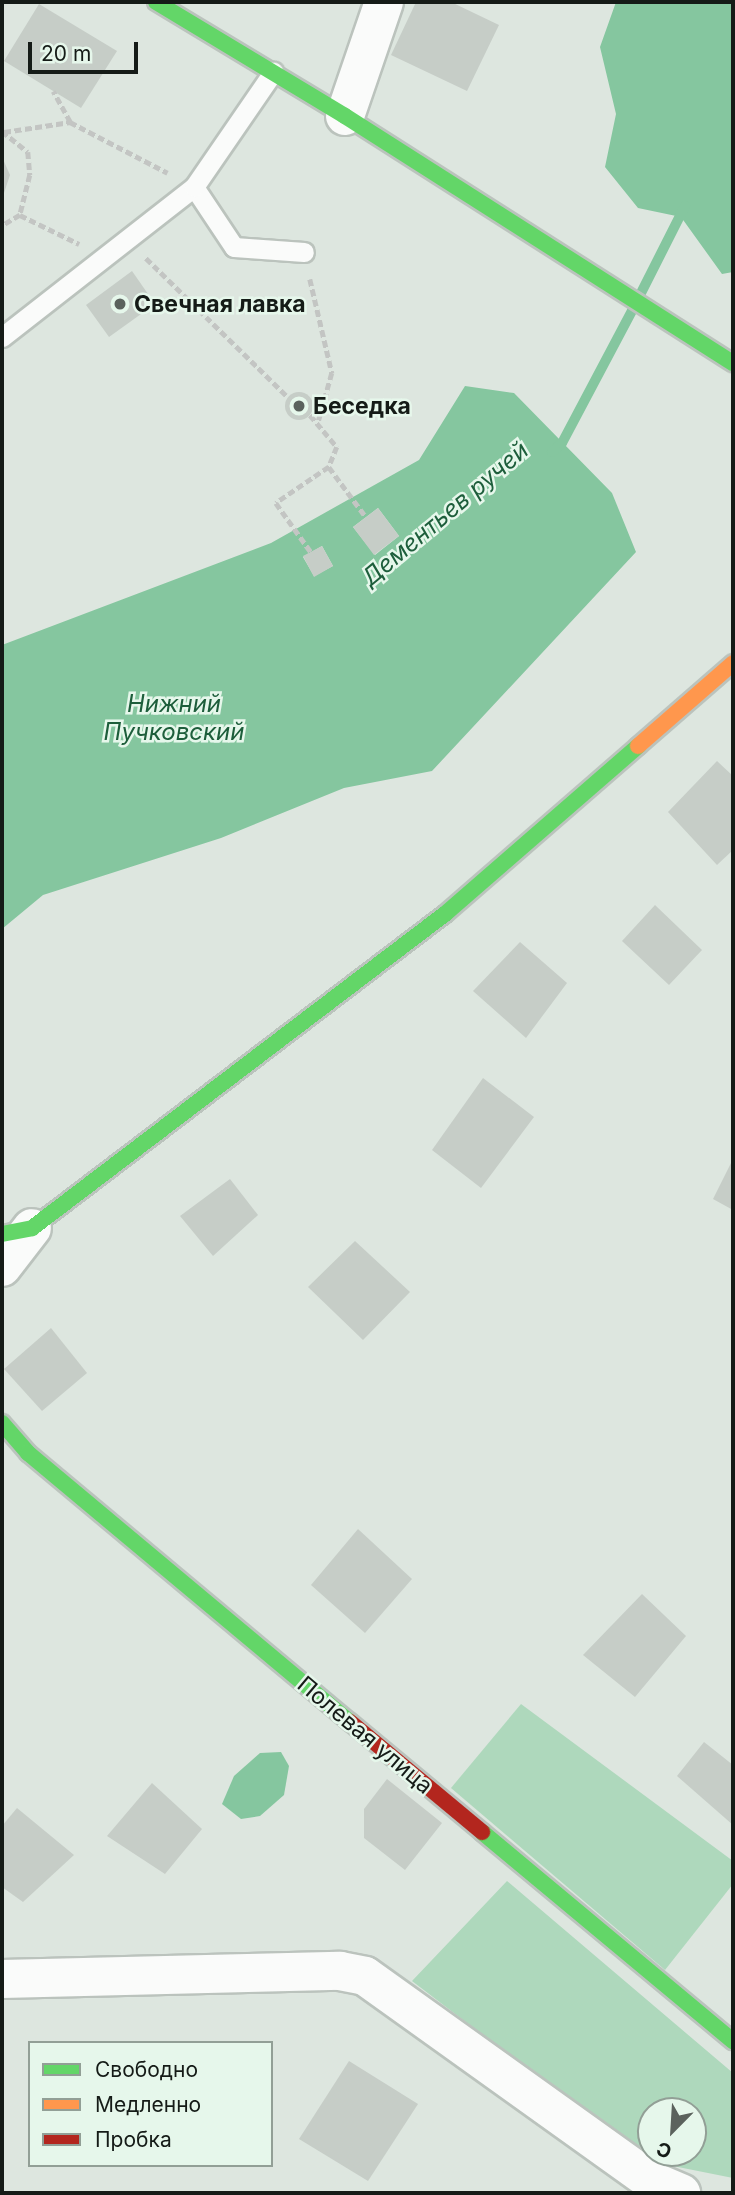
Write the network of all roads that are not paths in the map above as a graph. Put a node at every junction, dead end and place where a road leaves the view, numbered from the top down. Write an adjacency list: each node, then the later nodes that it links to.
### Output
1 (156, 2): 3 (street)
2 (384, 2): 4 (street)
3 (273, 72): 4 (street); 5 (lane)
4 (345, 116): 8 (street)
5 (194, 187): 6 (lane); 7 (lane)
6 (304, 252)
7 (2, 337)
8 (733, 363)
9 (733, 663): 10 (street)
10 (17, 1231): 11 (street)
11 (2, 1267)
12 (2, 1423): 14 (street, Полевая улица)
13 (2, 1979): 15 (street)
14 (733, 2041)
15 (681, 2193)

